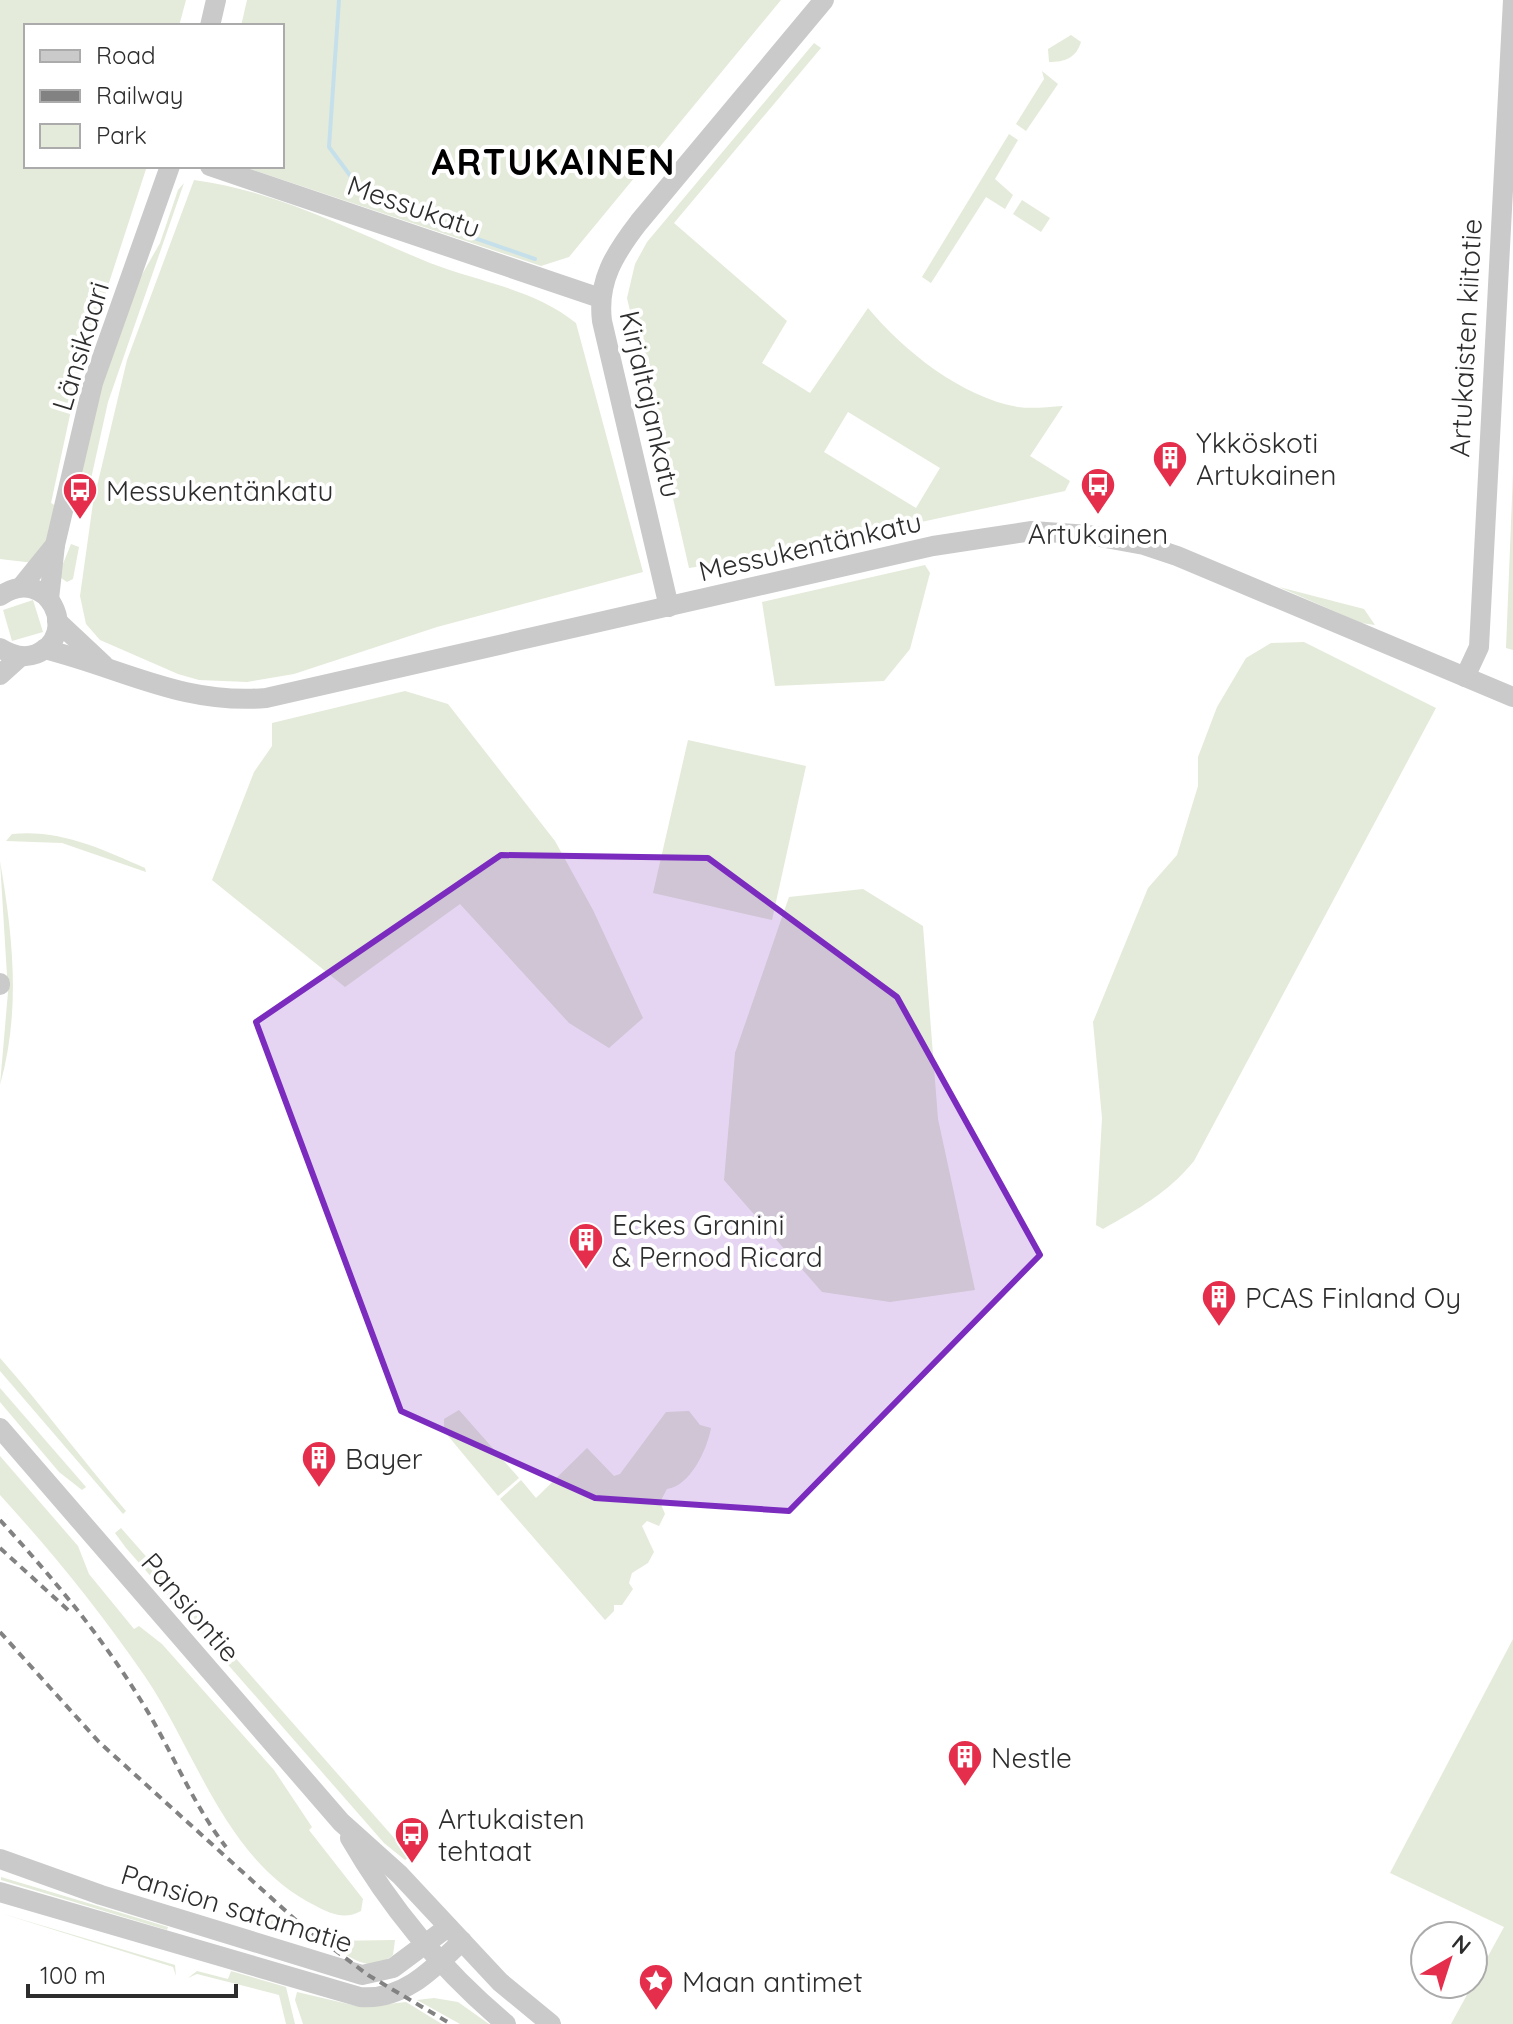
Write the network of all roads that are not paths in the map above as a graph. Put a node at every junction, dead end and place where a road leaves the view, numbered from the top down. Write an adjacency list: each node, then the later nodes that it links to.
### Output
1 (216, 0): 4 (street)
2 (824, 0): 7 (street, Kirjaltajankatu)
3 (1513, 0): 18 (street, Artukaisten kiitotie)
4 (210, 24)
5 (169, 168): 8 (street, Länsikaari)
6 (216, 168): 7 (street, Messukatu)
7 (600, 298): 11 (street, Kirjaltajankatu)
8 (55, 545): 9 (street, Länsikaari); 10 (street, Länsikaari)
9 (6, 591): 10 (street)
10 (49, 599): 12 (street)
11 (669, 607): 16 (street, Messukentänkatu); 18 (street, Messukentänkatu)
12 (57, 621): 14 (street); 16 (street, Messukentänkatu)
13 (0, 648): 15 (street)
14 (44, 649): 15 (street); 16 (street, Messukentänkatu)
15 (21, 656): 17 (street)
16 (104, 665)
17 (0, 675)
18 (1465, 677): 19 (street, Messukentänkatu)
19 (1513, 697)
20 (0, 1428): 21 (street, Pansiontie)
21 (341, 1822): 24 (street, Pansiontie); 25 (street, Pansiontie)
22 (0, 1859): 25 (street, Pansion satamatie)
23 (0, 1892): 26 (street, Pansion satamatie)
24 (455, 1934): 25 (street, Pansion satamatie); 26 (street, Pansion satamatie); 28 (street, Pansiontie)
25 (426, 1945): 26 (street, Pansiontie)
26 (441, 1961): 27 (street, Pansiontie)
27 (506, 2024)
28 (551, 2024)

